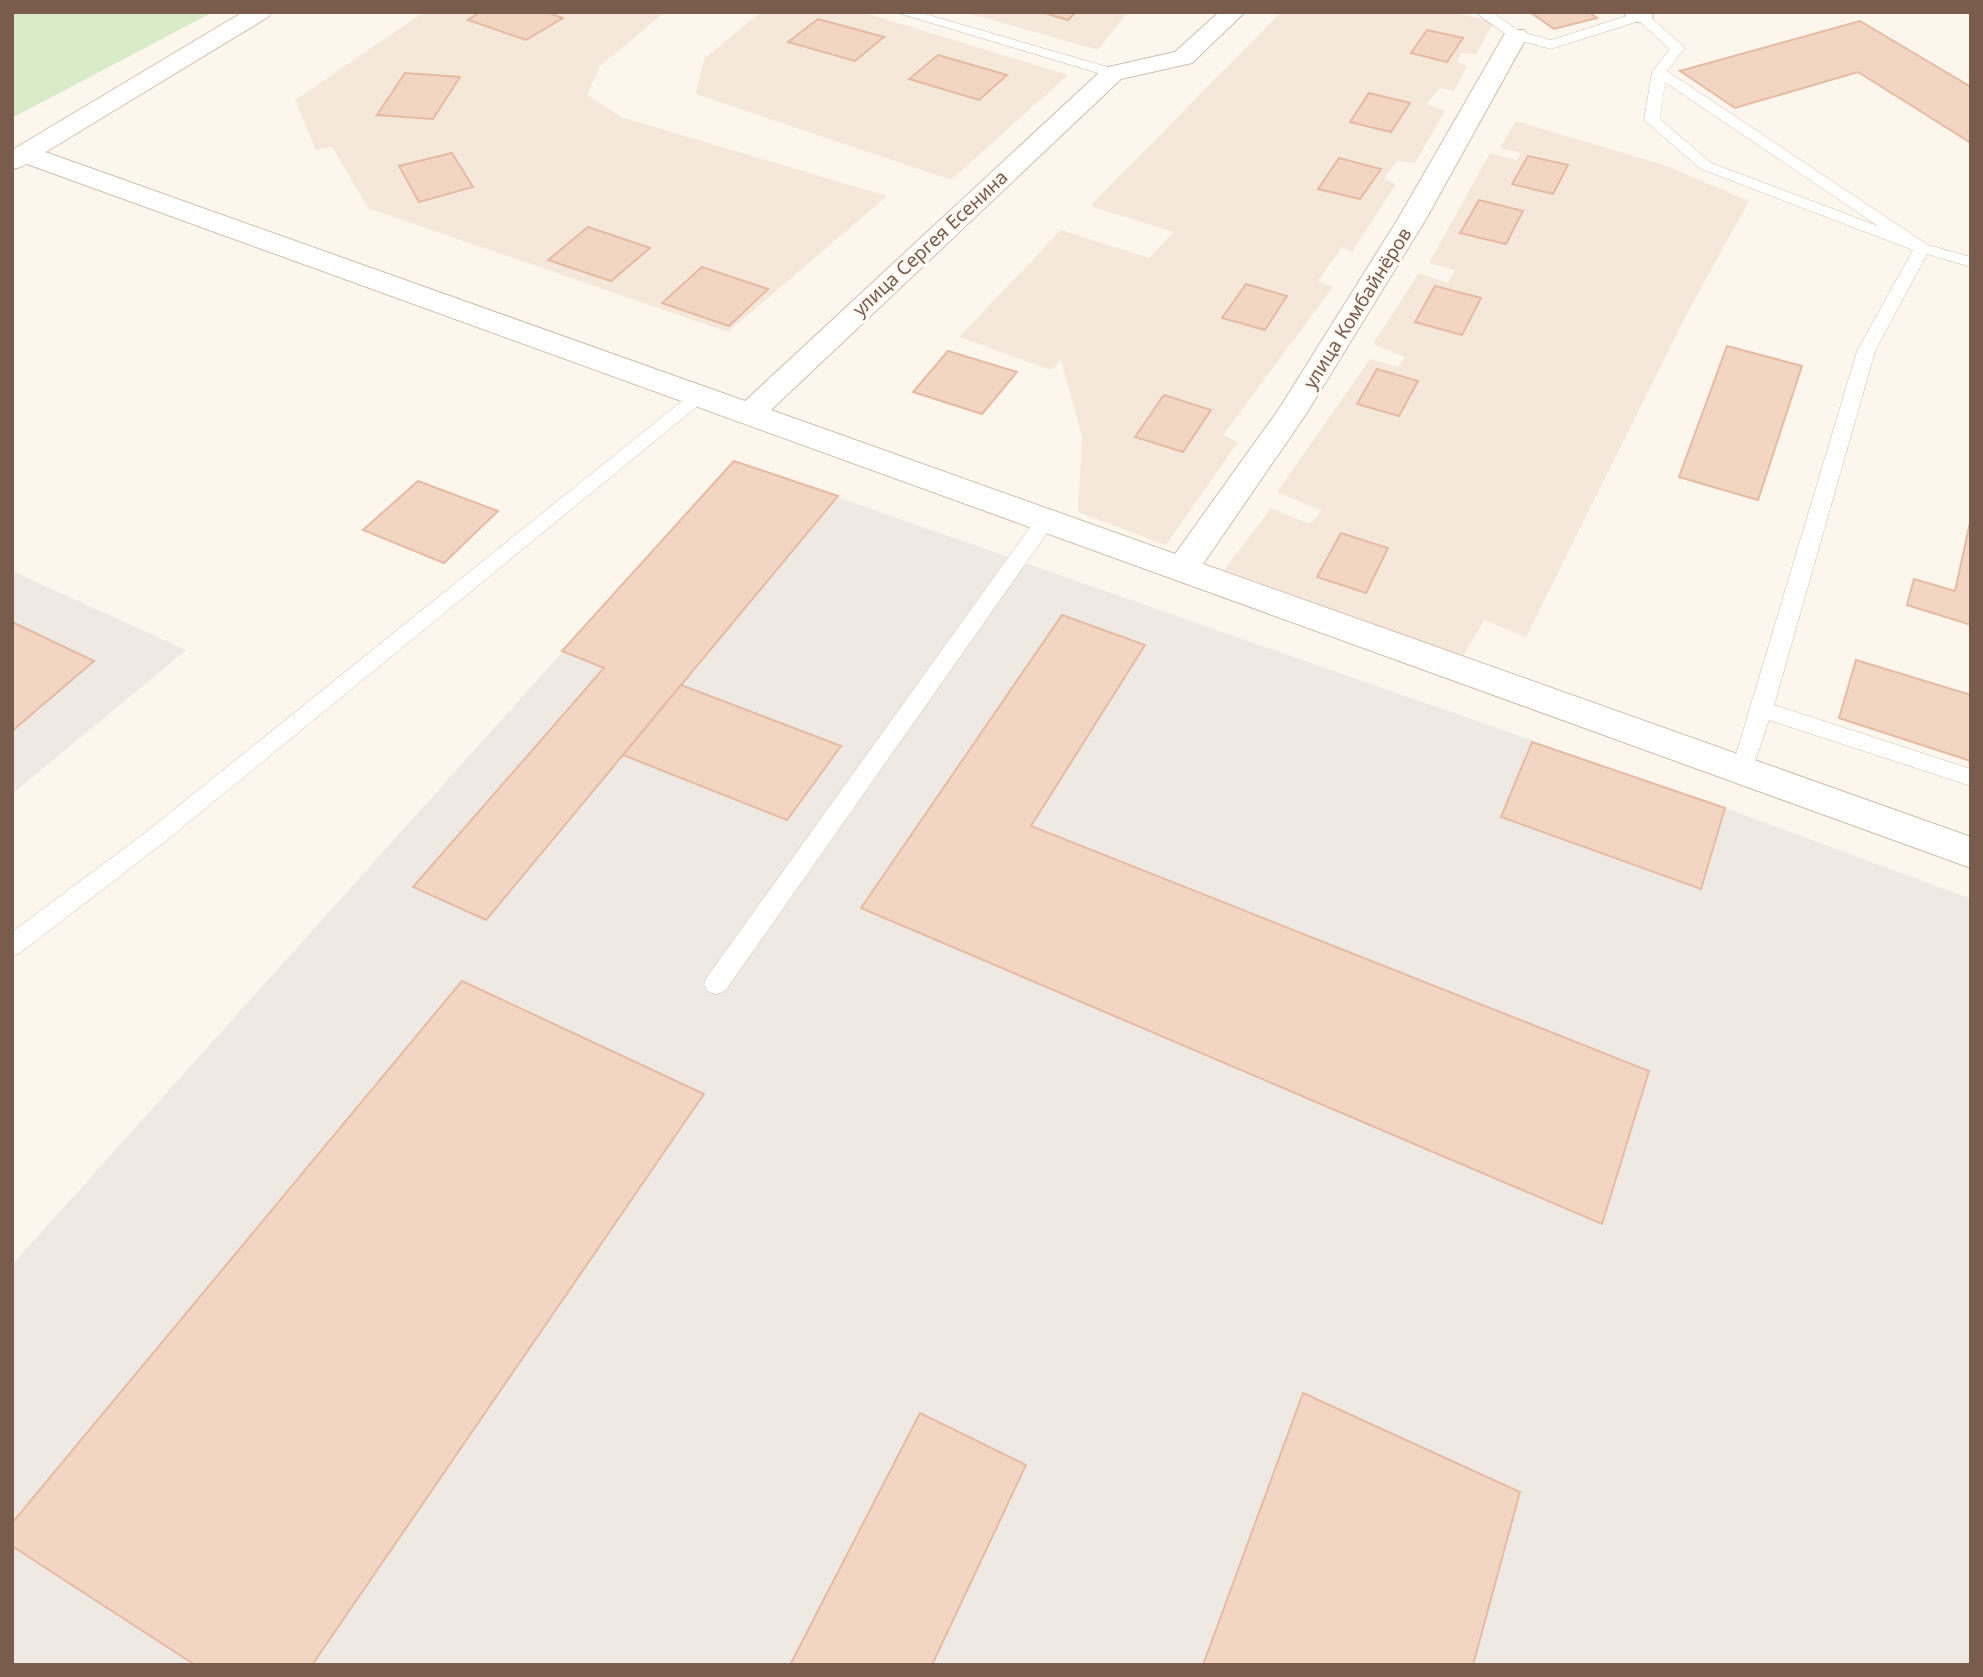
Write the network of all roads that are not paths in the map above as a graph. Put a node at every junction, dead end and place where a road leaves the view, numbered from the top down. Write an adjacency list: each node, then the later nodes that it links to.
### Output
1 (260, 12): 9 (street)
2 (902, 12): 8 (lane)
3 (1233, 12): 8 (street)
4 (1482, 12): 6 (lane)
5 (1638, 14): 6 (lane); 7 (lane)
6 (1516, 35): 15 (street, улица Комбайнёров)
7 (1659, 72): 10 (lane); 10 (lane)
8 (1113, 73): 13 (street, улица Сергея Есенина)
9 (19, 157): 12 (street)
10 (1922, 248): 11 (lane); 16 (lane)
11 (1971, 262)
12 (699, 396): 13 (street); 20 (lane)
13 (749, 414): 14 (street)
14 (1045, 521): 15 (street); 21 (lane)
15 (1181, 570): 17 (street)
16 (1762, 709): 17 (lane); 18 (lane)
17 (1742, 771): 19 (street)
18 (1971, 778)
19 (1971, 853)
20 (12, 946)
21 (716, 984)

